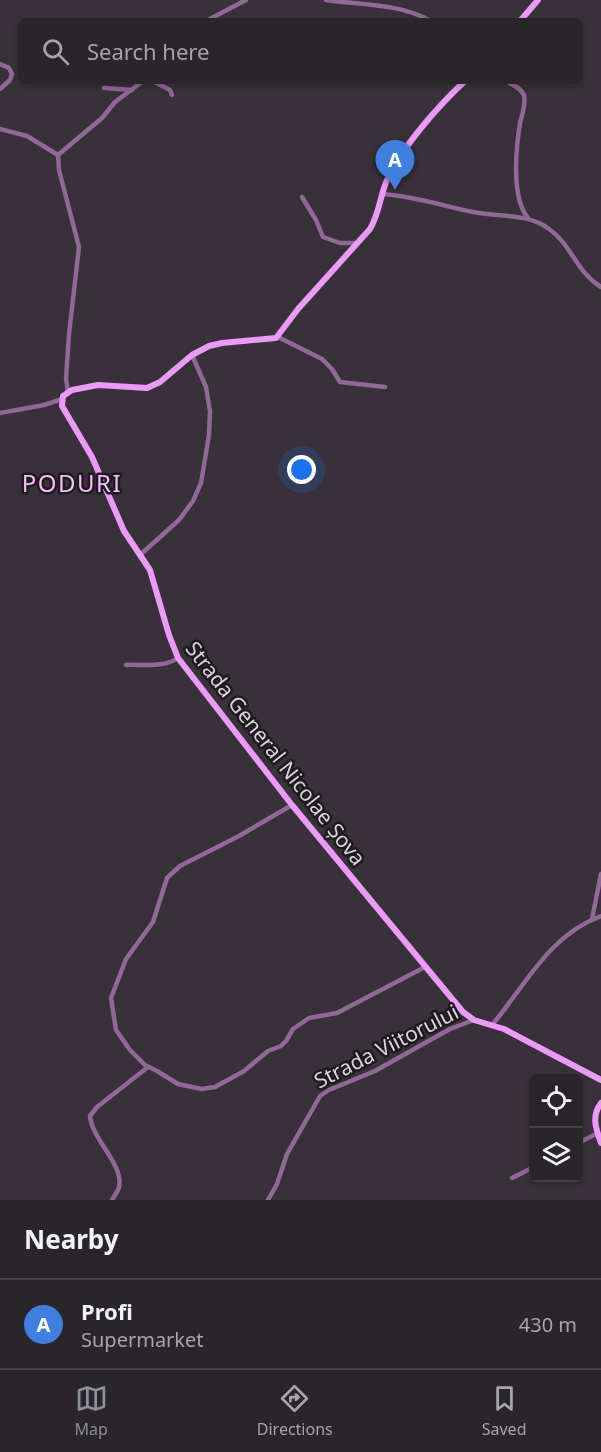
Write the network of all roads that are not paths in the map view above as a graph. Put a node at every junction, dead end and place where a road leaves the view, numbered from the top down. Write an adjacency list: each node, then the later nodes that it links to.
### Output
1 (246, 0): 4 (street)
2 (326, 0): 5 (street)
3 (538, 0): 6 (main road)
4 (212, 18)
5 (426, 18)
6 (523, 18)
7 (0, 64): 13 (street)
8 (139, 84): 14 (street)
9 (159, 84): 15 (street)
10 (462, 84): 18 (main road)
11 (512, 84): 20 (street)
12 (104, 88): 14 (street)
13 (0, 90)
14 (132, 90): 17 (street)
15 (172, 95)
16 (0, 129): 17 (street)
17 (58, 155): 26 (street)
18 (383, 194): 20 (street); 21 (main road)
19 (302, 197): 21 (street)
20 (528, 218): 22 (street)
21 (358, 243): 23 (main road)
22 (601, 287)
23 (278, 337): 24 (main road); 25 (street)
24 (192, 355): 26 (main road); 29 (street)
25 (385, 387)
26 (68, 392): 27 (main road)
27 (62, 399): 28 (street); 29 (main road, Strada General Nicolae Șova)
28 (0, 413)
29 (140, 555): 30 (main road, Strada General Nicolae Șova)
30 (178, 658): 31 (street); 32 (main road, Strada General Nicolae Șova)
31 (126, 665)
32 (292, 805): 36 (main road, Strada General Nicolae Șova); 39 (street)
33 (601, 874): 35 (street)
34 (601, 916): 35 (street)
35 (592, 919): 38 (street)
36 (425, 967): 37 (main road, Strada General Nicolae Șova); 39 (street)
37 (474, 1020): 38 (main road, Strada General Nicolae Șova); 48 (street, Strada Viitorului)
38 (492, 1025): 40 (main road, Strada General Nicolae Șova)
39 (148, 1067): 47 (street)
40 (601, 1080)
41 (601, 1103): 42 (main road)
42 (598, 1133): 43 (street); 44 (main road)
43 (583, 1141)
44 (601, 1143)
45 (529, 1170): 46 (street)
46 (512, 1178)
47 (112, 1200)
48 (268, 1200)

